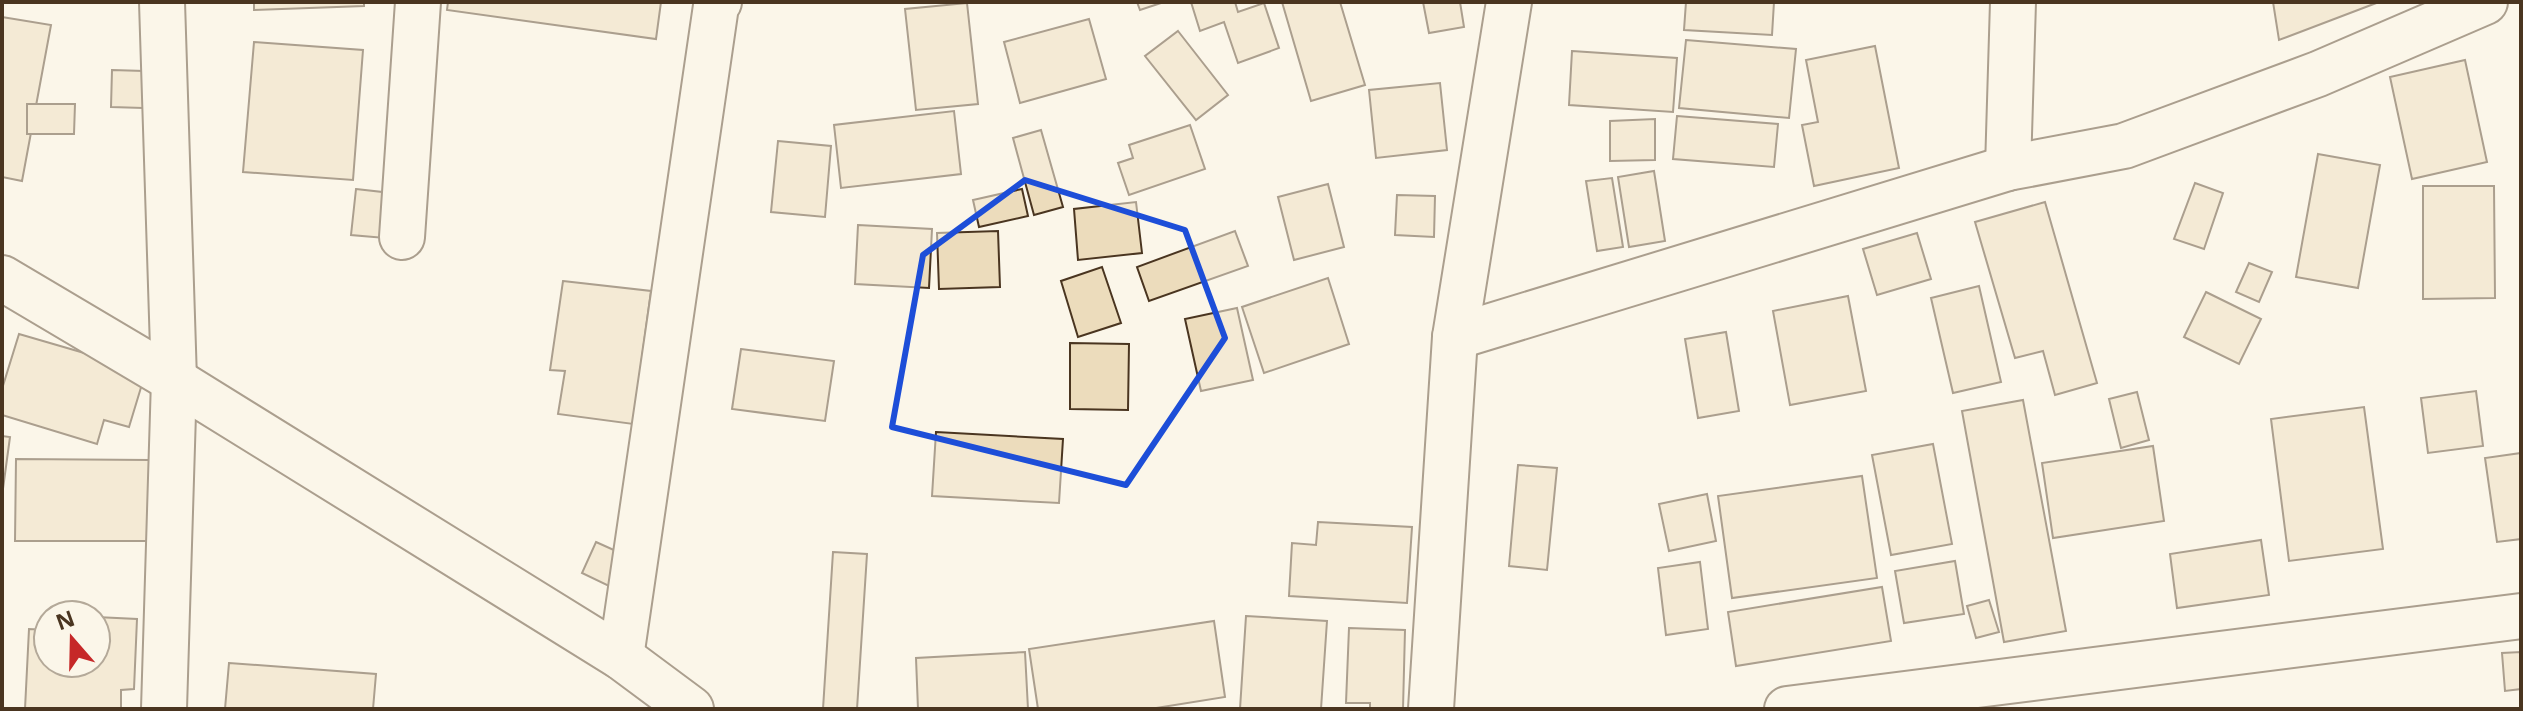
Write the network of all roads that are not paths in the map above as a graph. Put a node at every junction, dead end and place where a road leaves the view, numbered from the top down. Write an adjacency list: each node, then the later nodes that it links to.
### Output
1 (162, 2): 11 (street)
2 (418, 2): 8 (street)
3 (719, 2): 13 (street)
4 (1509, 2): 10 (street)
5 (2013, 2): 7 (street)
6 (2485, 2): 7 (street)
7 (2008, 168): 10 (street)
8 (402, 237)
9 (2, 278): 11 (street)
10 (1455, 337): 16 (street)
11 (174, 380): 13 (street); 14 (street)
12 (2521, 616): 17 (street)
13 (621, 657): 15 (street)
14 (164, 709)
15 (691, 709)
16 (1431, 709)
17 (1787, 709)

